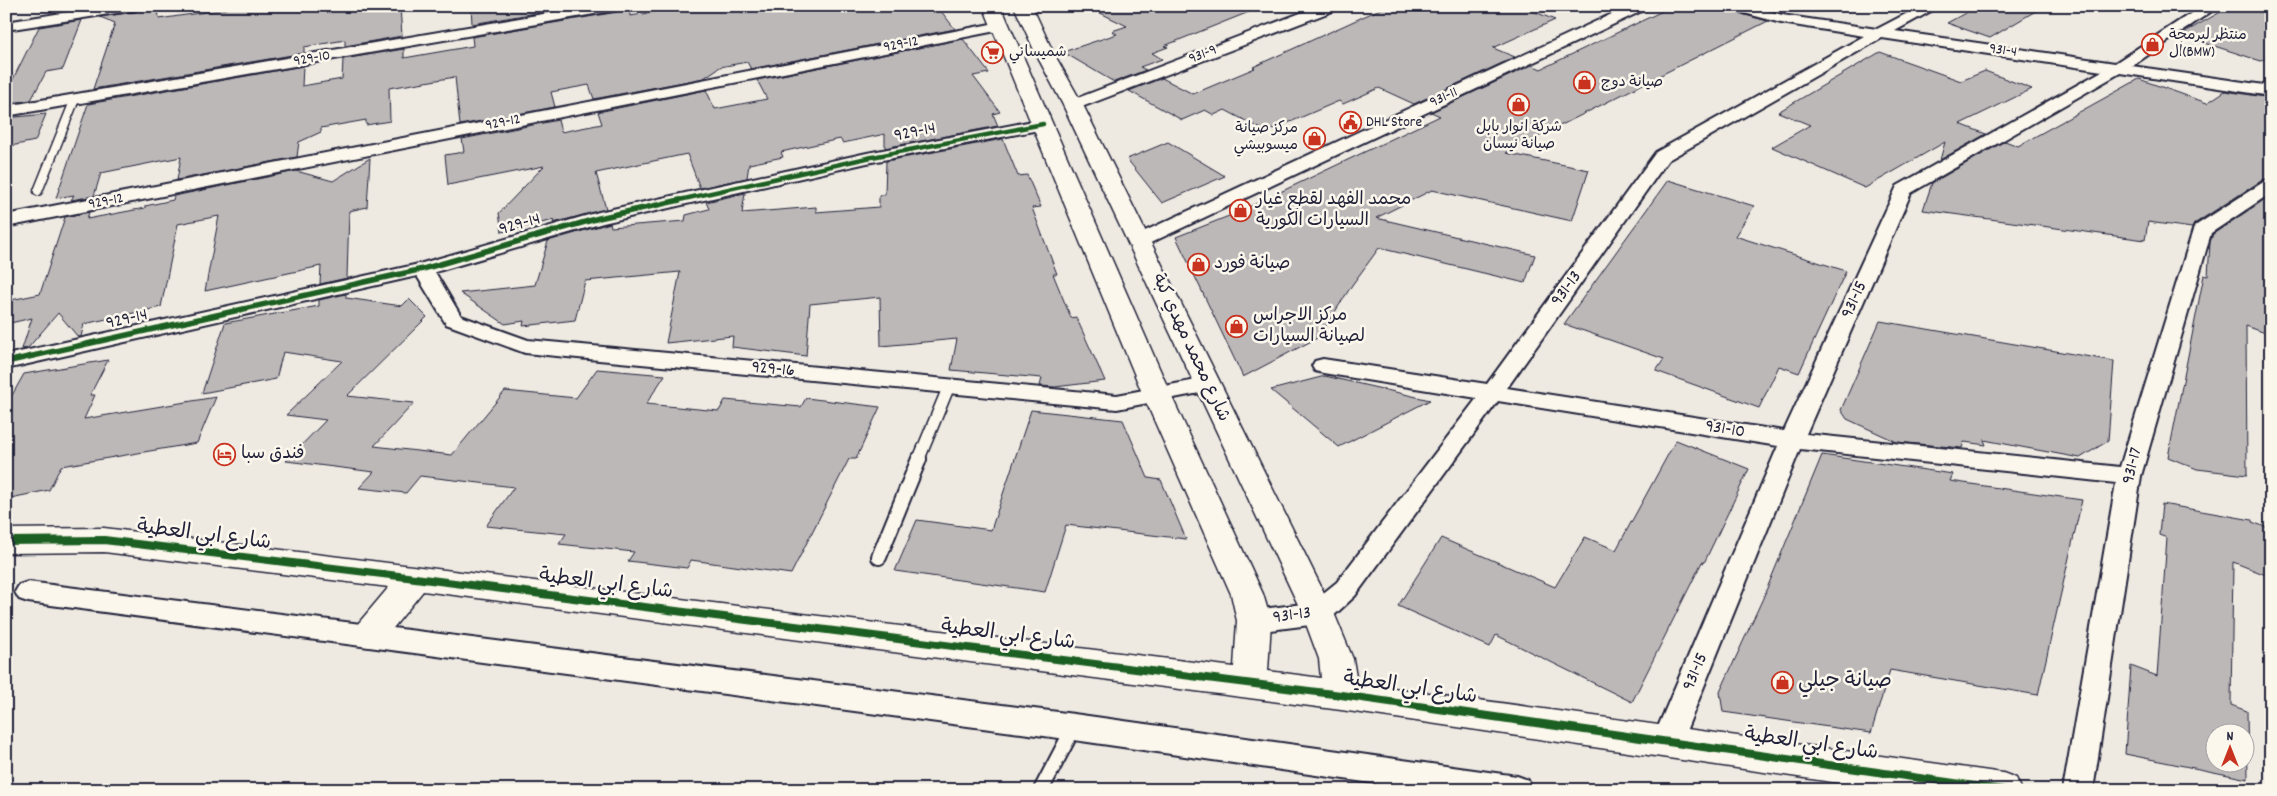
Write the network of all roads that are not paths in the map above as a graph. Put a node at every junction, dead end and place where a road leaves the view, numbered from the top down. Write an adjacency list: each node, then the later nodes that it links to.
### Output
1 (18, 6): 11 (street)
2 (135, 6): 11 (street)
3 (617, 6): 17 (street, 929-10)
4 (1333, 6): 18 (street, 931-9)
5 (1641, 6): 24 (street, 931-11)
6 (1735, 6): 12 (street, 931-4)
7 (1934, 6): 12 (street, 931-13)
8 (2212, 6): 15 (street, 931-15)
9 (1027, 7): 14 (street, شارع محمد مهدي كبة)
10 (996, 16): 13 (street); 23 (street, 929-12)
11 (6, 24)
12 (1880, 33): 15 (street, 931-4); 30 (street, 931-13)
13 (1011, 52): 14 (street); 20 (street)
14 (1044, 52): 18 (street, شارع محمد مهدي كبة)
15 (2118, 68): 16 (street, 931-4); 32 (street, 931-15)
16 (2271, 91)
17 (75, 99): 19 (street, 929-10); 22 (lane)
18 (1073, 105): 24 (street, شارع محمد مهدي كبة)
19 (6, 111)
20 (1043, 124): 25 (street, 929-14); 31 (street)
21 (2271, 185): 33 (street, 931-17)
22 (38, 191)
23 (6, 221)
24 (1139, 241): 28 (street, شارع محمد مهدي كبة)
25 (423, 269): 26 (street, 929-14); 29 (street, 929-16)
26 (6, 362)
27 (1323, 366): 30 (street, 931-10)
28 (1207, 385): 31 (street, 929-16); 38 (street, شارع محمد مهدي كبة)
29 (948, 386): 31 (street, 929-16); 35 (lane)
30 (1492, 394): 32 (street, 931-10); 38 (street, 931-13)
31 (1157, 395): 39 (street)
32 (1792, 440): 33 (street, 931-10); 44 (street, 931-15)
33 (2129, 476): 48 (street, 931-17)
34 (6, 541): 36 (street, شارع ابي العطية)
35 (879, 557)
36 (416, 578): 40 (street); 41 (street, شارع ابي العطية)
37 (28, 592): 40 (street)
38 (1318, 613): 39 (street, 931-13); 42 (street, شارع محمد مهدي كبة)
39 (1254, 621): 41 (street)
40 (369, 634): 43 (street)
41 (1250, 684): 42 (street, شارع ابي العطية)
42 (1341, 695): 44 (street, شارع ابي العطية)
43 (1074, 727): 45 (lane); 46 (street)
44 (1667, 741): 47 (street, شارع ابي العطية)
45 (1041, 790)
46 (1517, 790)
47 (2003, 790)
48 (2078, 790)

